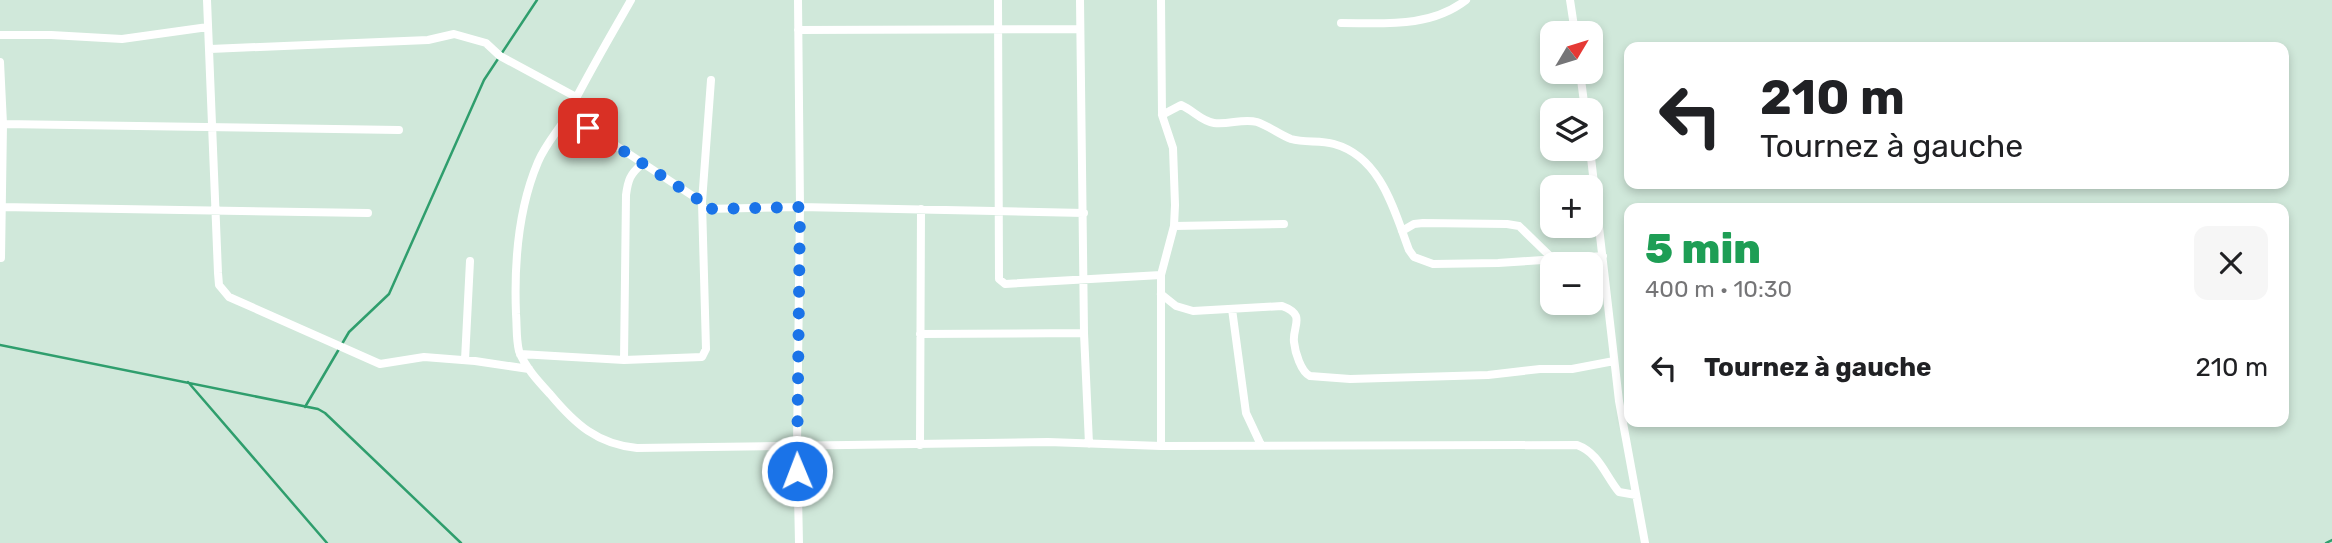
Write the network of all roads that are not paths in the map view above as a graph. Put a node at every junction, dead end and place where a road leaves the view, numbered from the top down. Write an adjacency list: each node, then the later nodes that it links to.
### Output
1 (207, 0): 11 (street)
2 (631, 0): 19 (street)
3 (797, 0): 14 (street)
4 (998, 0): 12 (street)
5 (1080, 0): 13 (street)
6 (1161, 0): 21 (street)
7 (1466, 0): 10 (street)
8 (1570, 0): 9 (street)
9 (1573, 21)
10 (1341, 23)
11 (208, 27): 15 (street); 16 (street)
12 (998, 29): 13 (street); 14 (street); 32 (street)
13 (1079, 29): 34 (street)
14 (798, 30): 29 (street)
15 (0, 35)
16 (210, 49): 19 (street); 23 (street)
17 (0, 61): 22 (street)
18 (711, 80): 27 (street)
19 (576, 97): 20 (street)
20 (568, 114): 26 (street); 50 (street)
21 (1162, 115): 36 (street); 37 (street)
22 (2, 122): 23 (street); 28 (street)
23 (212, 128): 24 (street); 31 (street)
24 (399, 130)
25 (1591, 161): 39 (street)
26 (642, 164): 27 (street); 52 (street)
27 (703, 205): 29 (street); 52 (street)
28 (1, 207): 31 (street); 41 (street)
29 (800, 207): 30 (street); 61 (street)
30 (920, 209): 32 (street); 49 (street)
31 (216, 211): 33 (street); 51 (street)
32 (1000, 211): 34 (street); 45 (street)
33 (368, 213)
34 (1084, 213): 45 (street)
35 (1284, 224): 36 (street)
36 (1174, 226): 44 (street)
37 (1402, 231): 38 (street); 42 (street)
38 (1546, 252)
39 (1603, 252)
40 (1603, 256): 53 (street)
41 (1, 258)
42 (1540, 260)
43 (470, 261): 51 (street)
44 (1161, 275): 45 (street); 46 (street)
45 (1084, 279): 48 (street)
46 (1161, 294): 47 (street); 60 (street)
47 (1231, 309): 53 (street); 59 (street)
48 (1084, 333): 49 (street); 57 (street)
49 (919, 334): 58 (street)
50 (520, 354): 52 (street); 54 (street)
51 (465, 360): 54 (street)
52 (624, 360)
53 (1614, 361): 55 (street)
54 (529, 369): 61 (street)
55 (1624, 422)
56 (1625, 427): 62 (street)
57 (1089, 444): 58 (street); 60 (street)
58 (920, 445): 61 (street)
59 (1261, 445): 60 (street); 62 (street)
60 (1161, 446)
61 (797, 447): 63 (street)
62 (1636, 495): 64 (street)
63 (799, 543)
64 (1645, 543)

